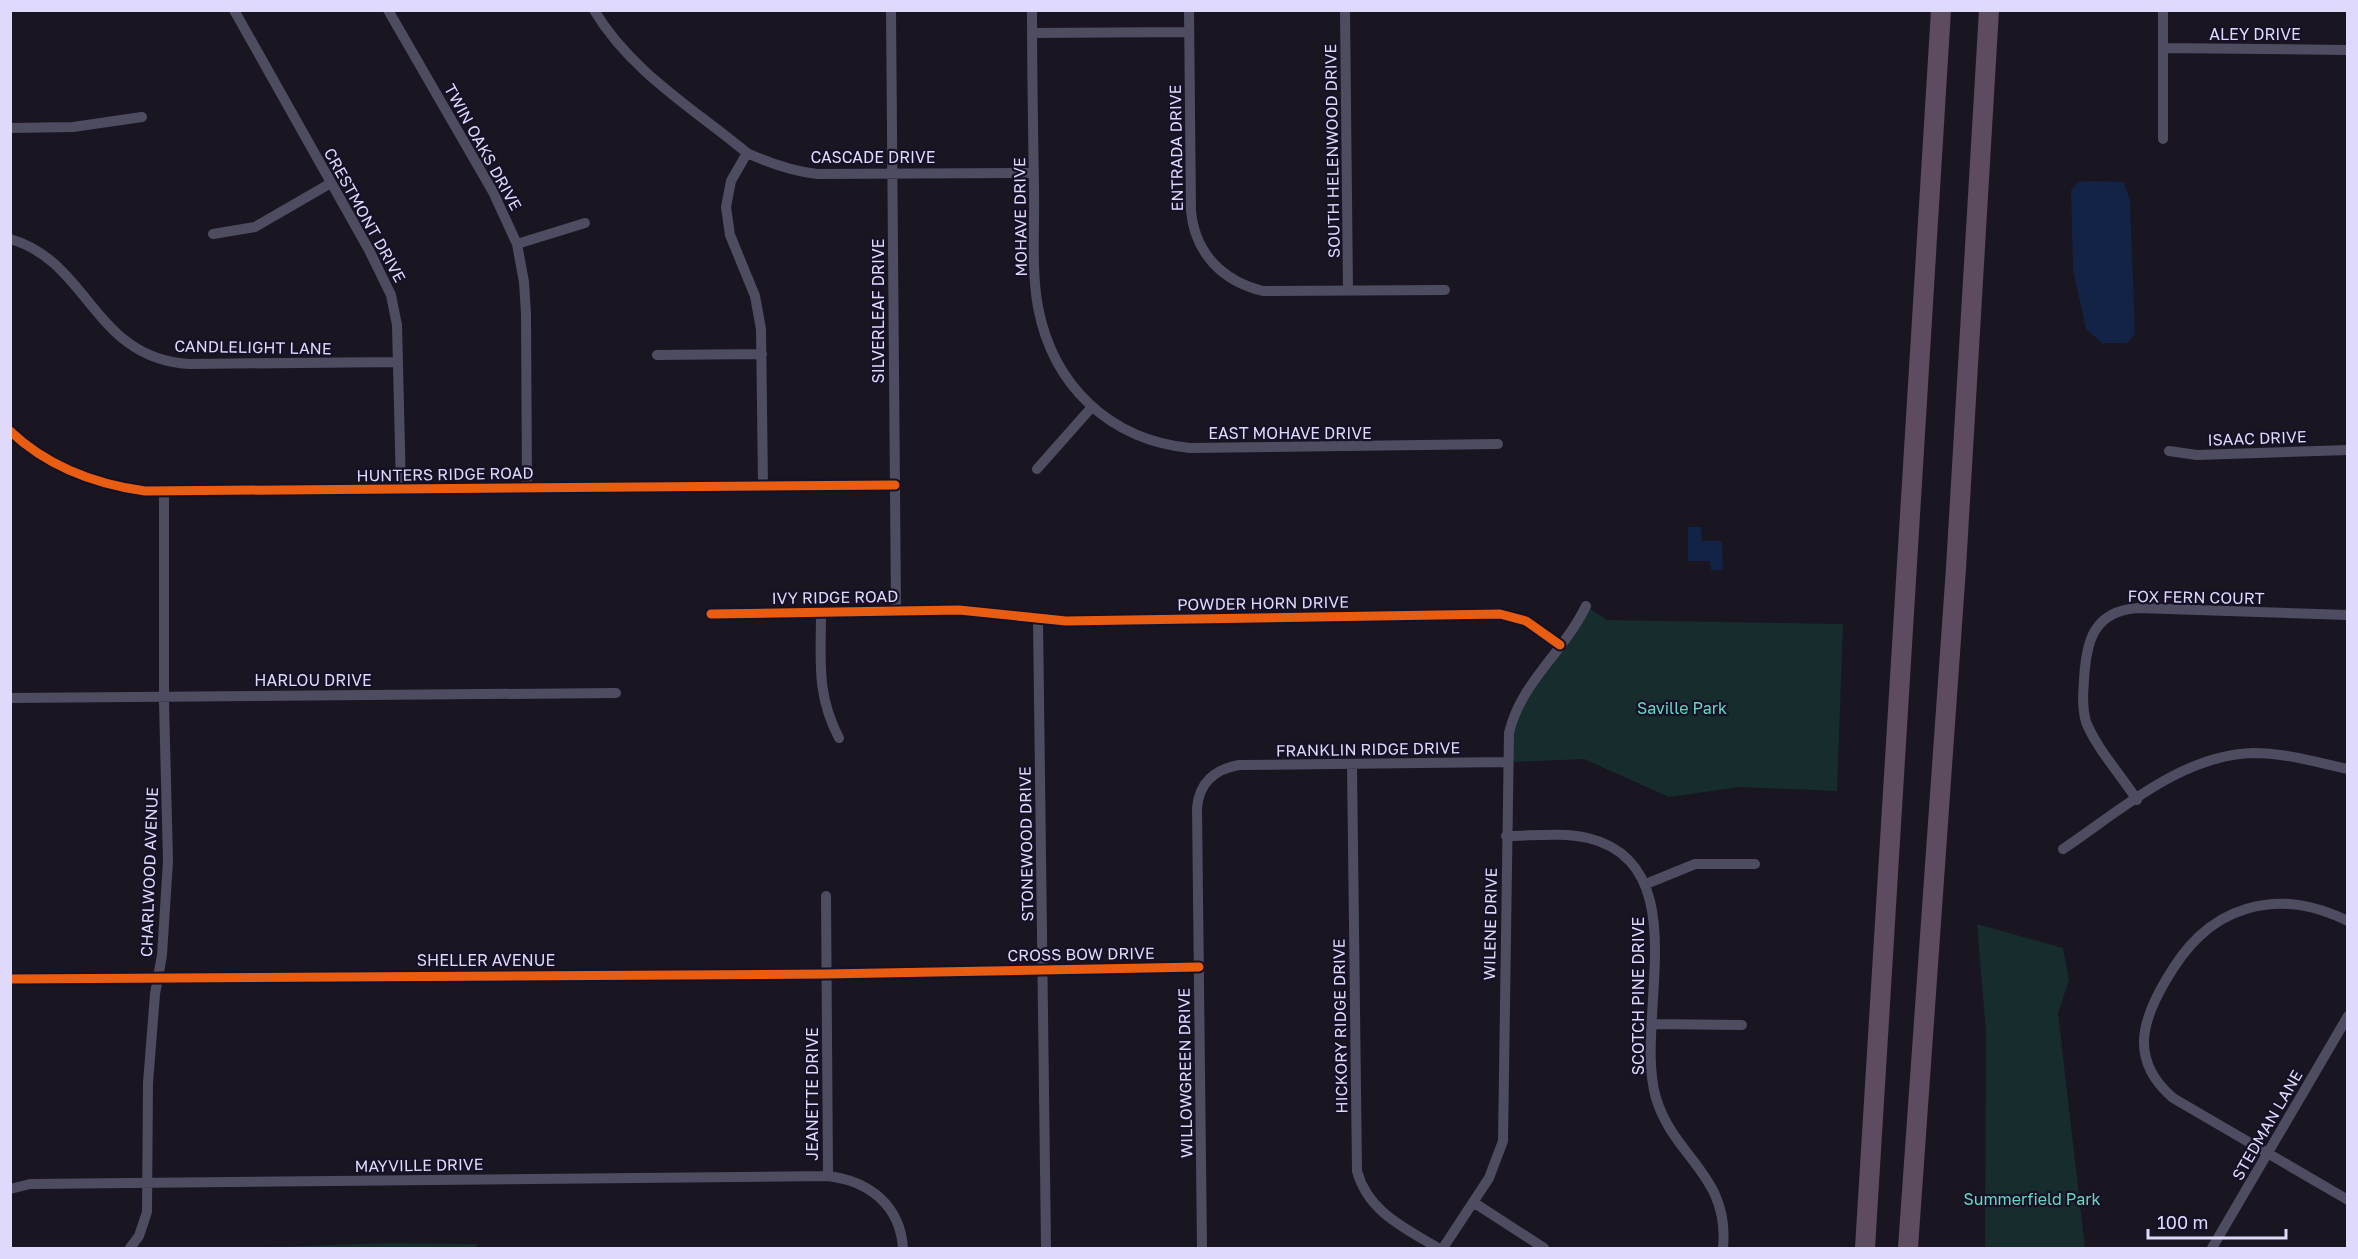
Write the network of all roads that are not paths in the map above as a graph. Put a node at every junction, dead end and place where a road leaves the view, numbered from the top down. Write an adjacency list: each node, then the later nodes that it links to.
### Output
1 (234, 10): 21 (street, CRESTMONT DRIVE)
2 (388, 10): 25 (street, TWIN OAKS DRIVE)
3 (594, 10): 18 (street, CASCADE DRIVE)
4 (891, 10): 20 (street, SILVERLEAF DRIVE)
5 (1032, 10): 12 (street, MOHAVE DRIVE)
6 (1189, 10): 11 (street, ENTRADA DRIVE)
7 (1345, 10): 27 (street, SOUTH HELENWOOD DRIVE)
8 (1941, 10): 75 (highway)
9 (1989, 10): 91 (highway)
10 (2163, 10): 13 (street)
11 (1189, 32): 12 (street); 27 (street, ENTRADA DRIVE)
12 (1032, 33): 19 (street, MOHAVE DRIVE)
13 (2163, 48): 14 (street, ALEY DRIVE); 17 (street)
14 (2348, 50)
15 (142, 117): 16 (street)
16 (10, 128)
17 (2163, 139)
18 (747, 153): 20 (street, CASCADE DRIVE); 28 (street)
19 (1034, 173): 20 (street, CASCADE DRIVE); 31 (street, MOHAVE DRIVE)
20 (892, 174): 37 (street, SILVERLEAF DRIVE)
21 (331, 183): 23 (street); 30 (street, CRESTMONT DRIVE)
22 (585, 223): 25 (street)
23 (213, 234)
24 (10, 239): 30 (street, CANDLELIGHT LANE)
25 (517, 244): 39 (street, TWIN OAKS DRIVE)
26 (1444, 290): 27 (street, ENTRADA DRIVE)
27 (1348, 291)
28 (762, 354): 29 (street); 38 (street)
29 (657, 355)
30 (397, 362): 40 (street, CRESTMONT DRIVE)
31 (1091, 408): 33 (street, EAST MOHAVE DRIVE); 36 (street)
32 (10, 431): 41 (street, HUNTERS RIDGE ROAD)
33 (1498, 444)
34 (2348, 450): 35 (street, ISAAC DRIVE)
35 (2169, 451)
36 (1037, 469)
37 (894, 485): 38 (street, HUNTERS RIDGE ROAD); 44 (street, SILVERLEAF DRIVE)
38 (764, 486): 39 (street, HUNTERS RIDGE ROAD)
39 (527, 488): 40 (street, HUNTERS RIDGE ROAD)
40 (401, 489): 41 (street, HUNTERS RIDGE ROAD)
41 (164, 491): 51 (street, CHARLWOOD AVENUE)
42 (1586, 606): 49 (street, WILENE DRIVE)
43 (959, 610): 44 (street, IVY RIDGE ROAD); 48 (street, POWDER HORN DRIVE)
44 (896, 611): 45 (street, IVY RIDGE ROAD)
45 (821, 613): 46 (street, IVY RIDGE ROAD); 53 (street)
46 (711, 614)
47 (2348, 615): 58 (street, FOX FERN COURT)
48 (1038, 620): 49 (street, POWDER HORN DRIVE); 66 (street, STONEWOOD DRIVE)
49 (1560, 645): 54 (street, WILENE DRIVE)
50 (616, 693): 51 (street, HARLOU DRIVE)
51 (164, 696): 52 (street, HARLOU DRIVE); 69 (street, CHARLWOOD AVENUE)
52 (10, 698)
53 (839, 738)
54 (1507, 762): 55 (street, FRANKLIN RIDGE DRIVE); 59 (street, WILENE DRIVE)
55 (1352, 765): 56 (street, FRANKLIN RIDGE DRIVE); 85 (street, HICKORY RIDGE DRIVE)
56 (1228, 767): 65 (street, WILLOWGREEN DRIVE)
57 (2348, 769): 58 (street)
58 (2137, 800): 60 (street)
59 (1506, 836): 62 (street, SCOTCH PINE DRIVE); 80 (street, WILENE DRIVE)
60 (2063, 849)
61 (1755, 864): 62 (street)
62 (1646, 884): 72 (street, SCOTCH PINE DRIVE)
63 (826, 896): 68 (street, JEANETTE DRIVE)
64 (2348, 921): 74 (street)
65 (1199, 968): 66 (street, CROSS BOW DRIVE); 84 (street, WILLOWGREEN DRIVE)
66 (1043, 970): 67 (street, CROSS BOW DRIVE); 83 (street, STONEWOOD DRIVE)
67 (962, 971): 68 (street, SHELLER AVENUE)
68 (826, 974): 69 (street, SHELLER AVENUE); 76 (street, JEANETTE DRIVE)
69 (158, 977): 70 (street, SHELLER AVENUE); 77 (street, CHARLWOOD AVENUE)
70 (10, 980)
71 (2348, 1016): 74 (street, STEDMAN LANE)
72 (1653, 1024): 73 (street); 88 (street, SCOTCH PINE DRIVE)
73 (1742, 1025)
74 (2267, 1154): 79 (street); 92 (street, STEDMAN LANE)
75 (1868, 1173): 89 (highway); 90 (highway)
76 (828, 1176): 77 (street, MAYVILLE DRIVE); 82 (street, JEANETTE DRIVE)
77 (148, 1183): 78 (street, MAYVILLE DRIVE); 81 (street, CHARLWOOD AVENUE)
78 (10, 1189)
79 (2348, 1200)
80 (1473, 1202): 86 (street, WILENE DRIVE); 87 (street)
81 (132, 1248)
82 (903, 1248)
83 (1046, 1248)
84 (1202, 1248)
85 (1438, 1248)
86 (1443, 1248)
87 (1544, 1248)
88 (1723, 1248)
89 (1858, 1248)
90 (1865, 1248)
91 (1908, 1248)
92 (2212, 1248)

